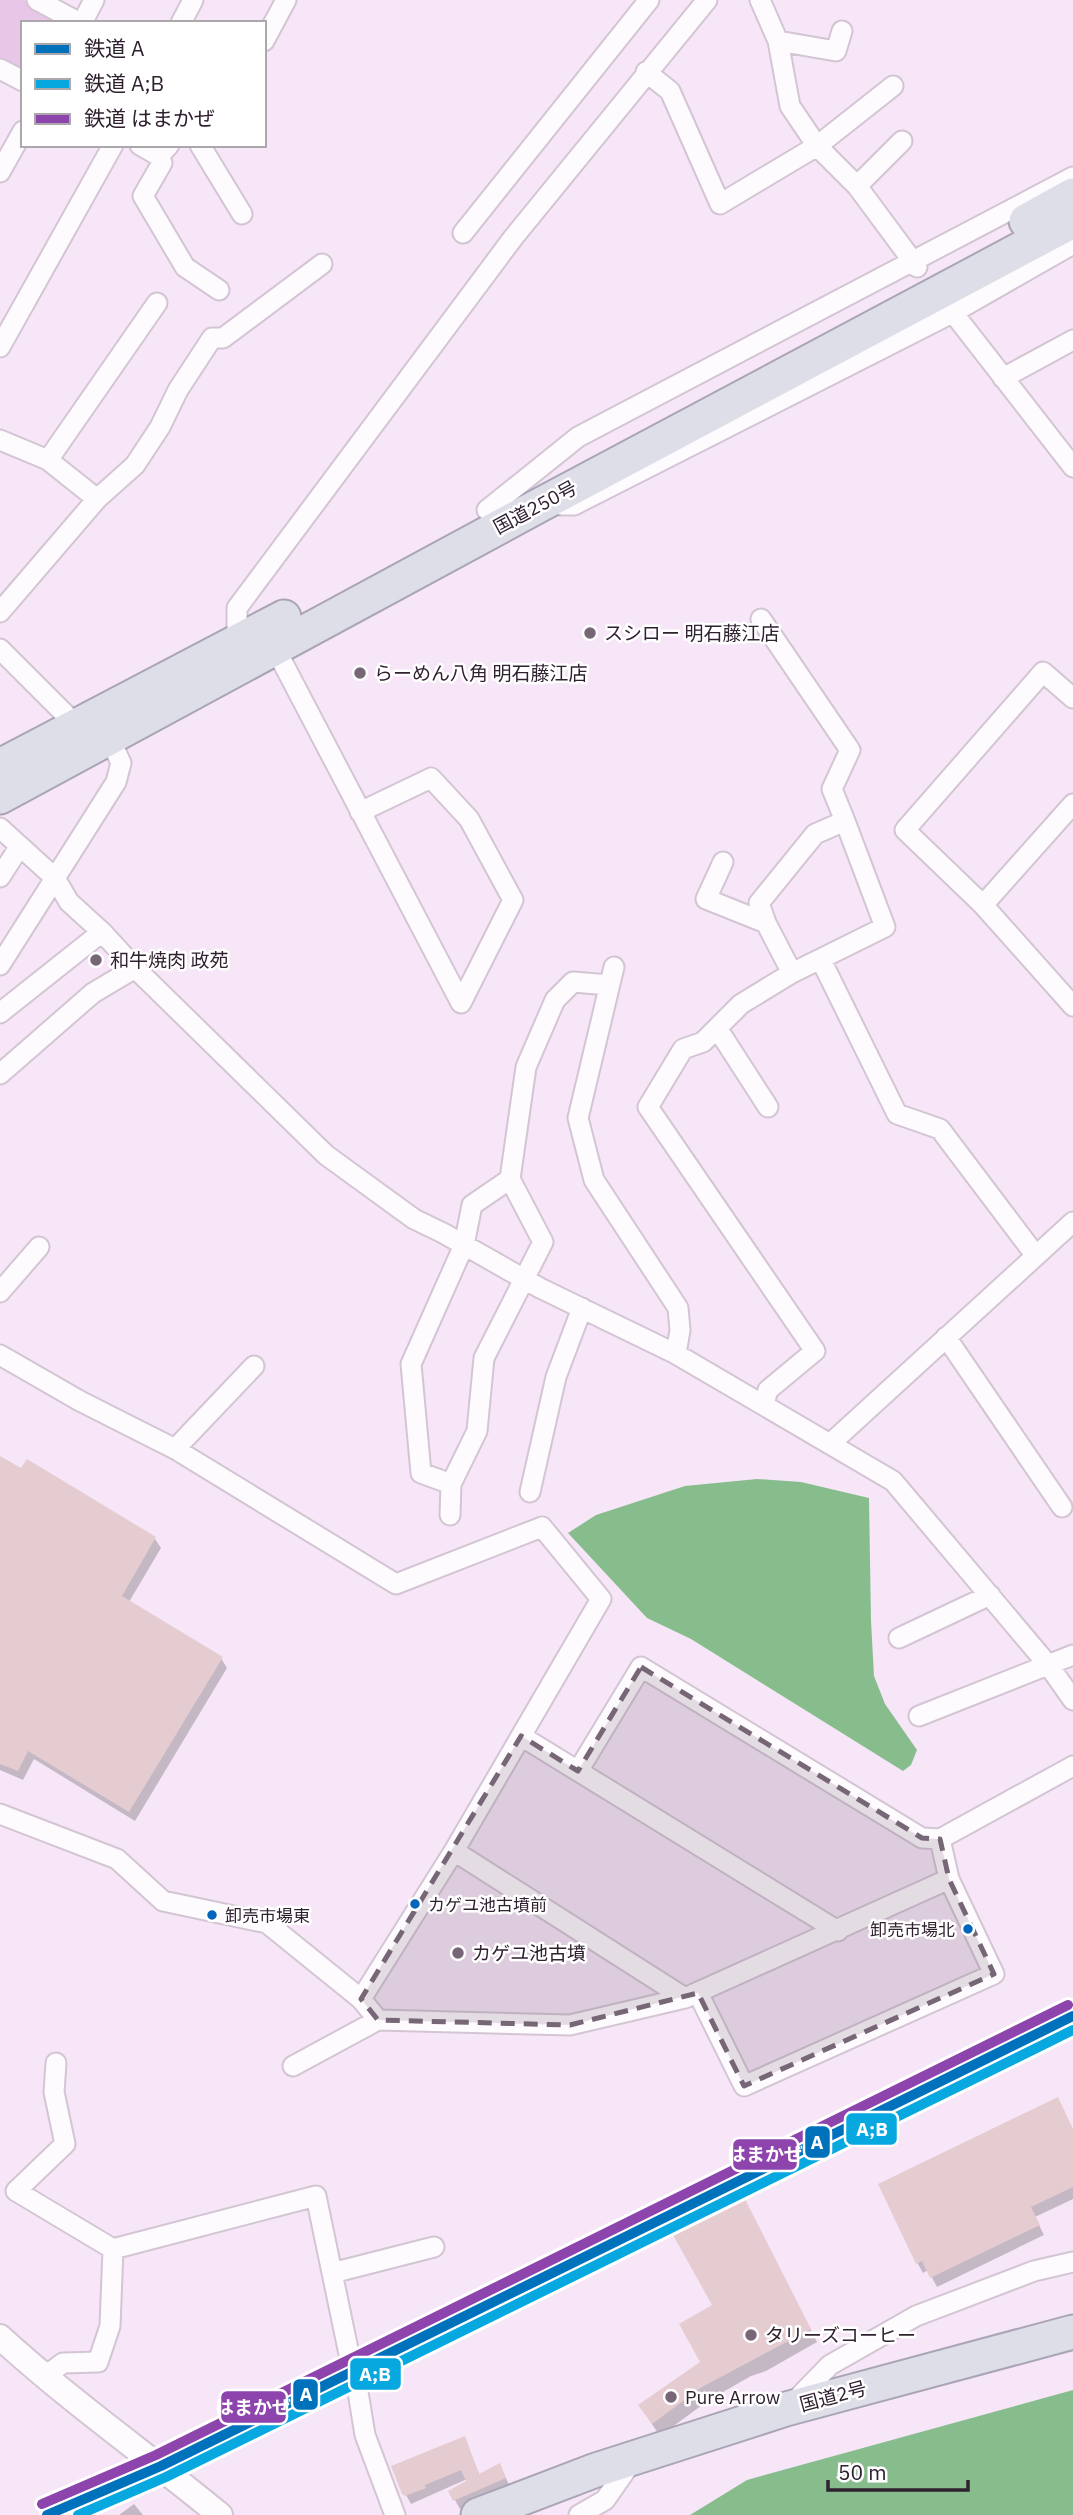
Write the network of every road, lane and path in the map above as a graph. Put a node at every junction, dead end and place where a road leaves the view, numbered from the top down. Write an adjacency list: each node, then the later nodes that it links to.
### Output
1 (37, 0): 8 (street)
2 (94, 0): 9 (street)
3 (193, 0): 10 (street)
4 (286, 0): 12 (street)
5 (649, 0): 31 (street)
6 (707, 0): 15 (street)
7 (760, 0): 13 (street)
8 (77, 21)
9 (82, 21)
10 (182, 21)
11 (842, 31): 13 (street)
12 (266, 37)
13 (778, 41): 20 (street)
14 (0, 69): 16 (street)
15 (646, 72): 20 (street); 49 (street)
16 (21, 80)
17 (893, 86): 20 (street)
18 (21, 135): 24 (street)
19 (902, 141): 26 (street)
20 (817, 146): 26 (street)
21 (112, 147): 39 (street)
22 (201, 147): 28 (street)
23 (164, 150): 35 (street)
24 (0, 172)
25 (1073, 177): 34 (street)
26 (857, 186): 34 (street)
27 (1073, 195): 30 (highway, 国道250号)
28 (242, 214)
29 (1073, 221): 30 (highway, 国道250号)
30 (1031, 231): 45 (highway, 国道250号); 46 (highway, 国道250号)
31 (463, 233)
32 (1073, 244): 37 (street)
33 (322, 264): 44 (street)
34 (915, 264): 46 (street)
35 (219, 290)
36 (157, 303): 42 (street)
37 (951, 308): 40 (street); 45 (street)
38 (1073, 340): 40 (street)
39 (0, 347)
40 (1003, 378): 43 (street)
41 (0, 440): 42 (street)
42 (48, 460): 44 (street)
43 (1073, 467)
44 (97, 499): 47 (street)
45 (538, 506): 50 (highway, 国道250号)
46 (487, 510): 49 (highway, 国道250号)
47 (0, 611)
48 (761, 619): 59 (street)
49 (237, 642): 53 (highway, 国道250号)
50 (275, 648): 54 (highway, 国道250号); 58 (street)
51 (0, 649): 53 (street)
52 (1073, 698): 65 (street)
53 (76, 725): 55 (highway, 国道250号)
54 (110, 739): 56 (highway, 国道250号); 64 (street)
55 (0, 766)
56 (0, 797)
57 (1073, 804): 65 (street)
58 (359, 812): 58 (street)
59 (845, 821): 66 (street); 68 (street)
60 (0, 828): 61 (street)
61 (20, 846): 63 (street); 64 (street)
62 (723, 862): 66 (street)
63 (0, 877)
64 (55, 878): 67 (street); 69 (street)
65 (983, 905): 72 (street)
66 (766, 923): 71 (street)
67 (102, 932): 70 (street); 73 (street)
68 (821, 960): 71 (street); 81 (street)
69 (0, 965)
70 (135, 968): 75 (street); 79 (street)
71 (792, 973): 74 (street)
72 (1073, 1006)
73 (0, 1013)
74 (717, 1028): 76 (street); 89 (street)
75 (0, 1074)
76 (768, 1107)
77 (510, 1179): 79 (street); 82 (street); 86 (street)
78 (1073, 1222): 81 (street)
79 (464, 1245): 82 (street); 92 (street)
80 (39, 1247): 83 (street)
81 (1036, 1256): 85 (street)
82 (525, 1279): 84 (street); 92 (street)
83 (0, 1292)
84 (582, 1308): 86 (street); 93 (street)
85 (946, 1338): 90 (street); 94 (street)
86 (676, 1354): 89 (street)
87 (0, 1355): 91 (street)
88 (254, 1366): 91 (street)
89 (764, 1404): 90 (street)
90 (831, 1443): 96 (street)
91 (175, 1449): 102 (street)
92 (451, 1484): 95 (street)
93 (530, 1492)
94 (1062, 1507)
95 (450, 1515)
96 (990, 1595): 97 (street); 99 (street)
97 (899, 1638)
98 (1073, 1655): 99 (street)
99 (1049, 1665): 100 (street); 101 (street)
100 (1073, 1700)
101 (919, 1716)
102 (521, 1736): 104 (street); 107 (street)
103 (1073, 1766): 106 (street)
104 (578, 1771): 106 (street); 109 (street)
105 (0, 1814): 111 (street)
106 (940, 1839): 108 (street)
107 (454, 1851): 110 (street); 111 (street)
108 (949, 1880): 109 (street); 110 (street)
109 (838, 1931): 110 (street)
110 (692, 1996): 112 (street)
111 (361, 1999): 112 (street)
112 (379, 2020): 114 (street)
113 (56, 2063): 116 (street)
114 (292, 2066)
115 (434, 2247): 118 (street)
116 (113, 2249): 118 (street); 122 (street)
117 (1073, 2262): 124 (street)
118 (332, 2273): 121 (street)
119 (1073, 2332): 124 (highway, 国道2号)
120 (0, 2337): 122 (street)
121 (349, 2354)
122 (44, 2377): 126 (street)
123 (358, 2392): 127 (street)
124 (786, 2409): 125 (highway, 国道2号)
125 (634, 2460): 128 (highway, 国道2号); 129 (street)
126 (220, 2515)
127 (395, 2515)
128 (478, 2515)
129 (579, 2515)

